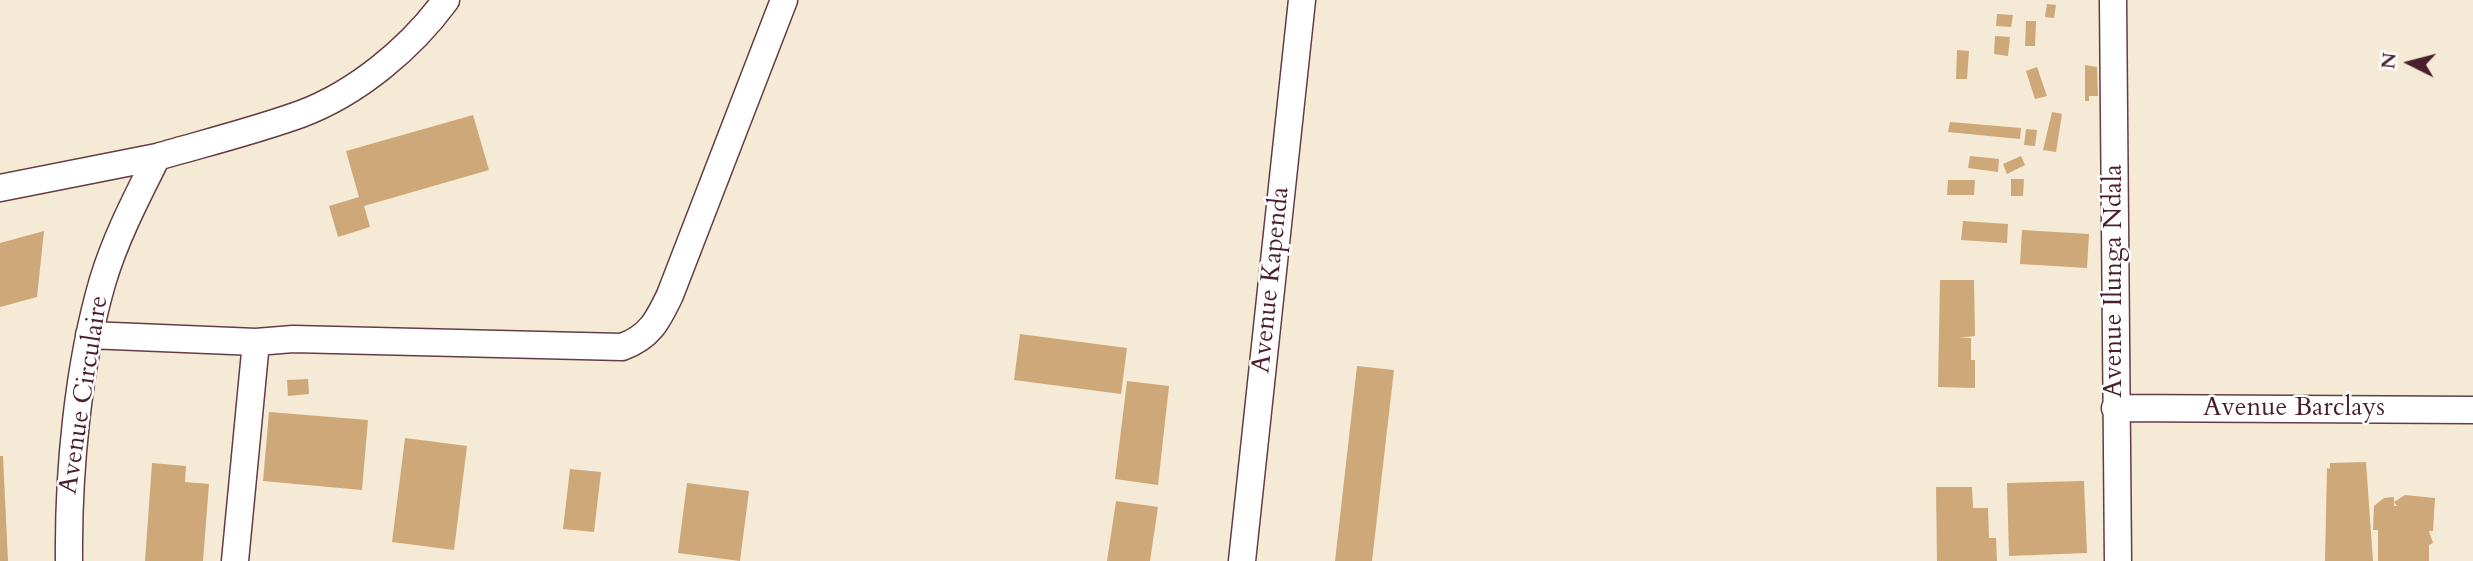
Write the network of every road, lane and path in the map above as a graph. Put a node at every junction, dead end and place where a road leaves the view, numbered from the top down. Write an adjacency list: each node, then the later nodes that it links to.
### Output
1 (446, 0): 5 (street)
2 (784, 0): 8 (street)
3 (1302, 0): 13 (street, Avenue Kapenda)
4 (2113, 0): 9 (street, Avenue Ilunga Ndala)
5 (157, 158): 6 (street); 7 (street, Avenue Circulaire)
6 (0, 188)
7 (89, 335): 8 (street); 11 (street, Avenue Circulaire)
8 (256, 342): 12 (street)
9 (2115, 408): 10 (street, Avenue Barclays); 14 (street, Avenue Ilunga Ndala)
10 (2473, 410)
11 (69, 561)
12 (235, 561)
13 (1242, 561)
14 (2118, 561)

